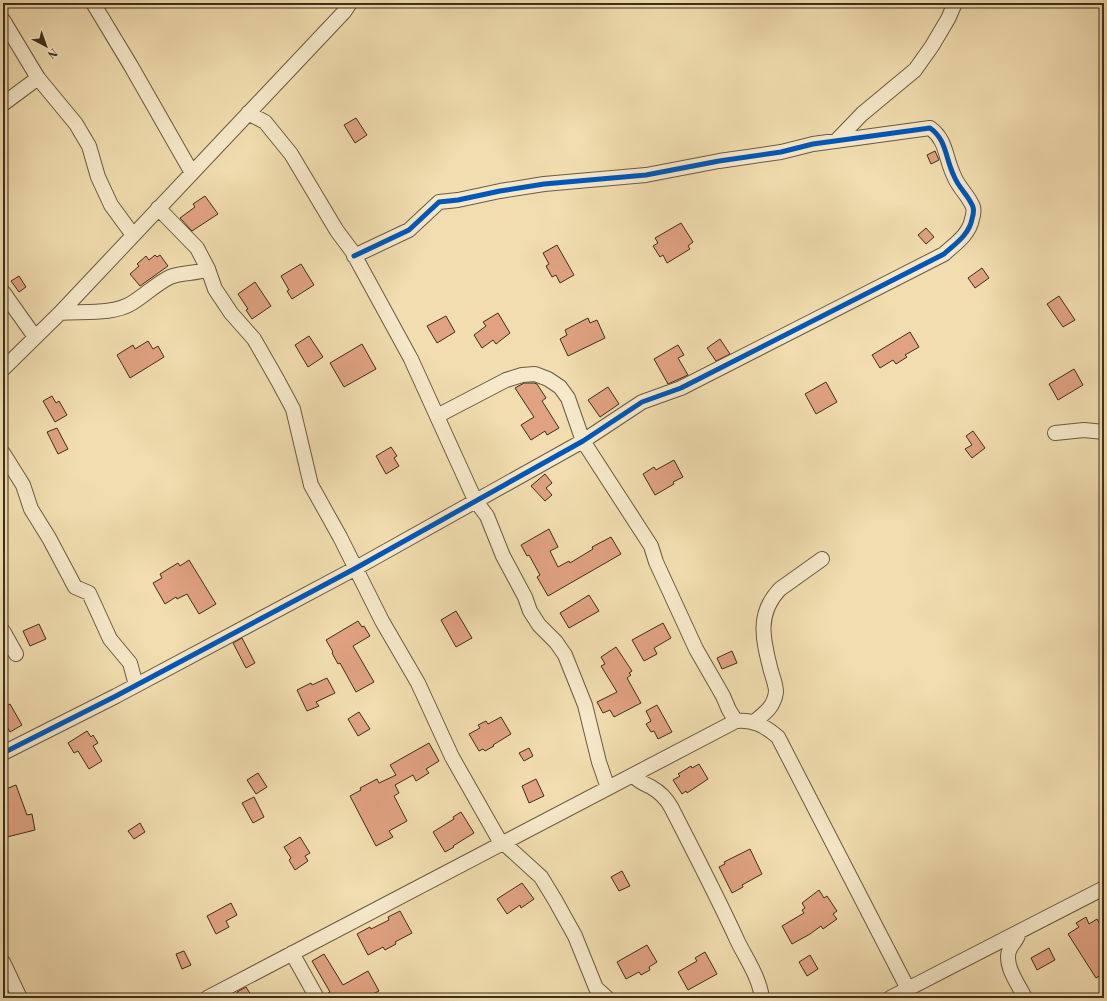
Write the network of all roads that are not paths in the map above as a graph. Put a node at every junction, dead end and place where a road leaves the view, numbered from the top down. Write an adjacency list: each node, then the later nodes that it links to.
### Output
1 (93, 3): 9 (street)
2 (350, 3): 7 (street)
3 (955, 3): 8 (street)
4 (3, 20): 5 (street)
5 (38, 78): 6 (street); 11 (street)
6 (3, 104)
7 (248, 113): 9 (street); 12 (street)
8 (836, 141): 12 (street); 21 (street)
9 (192, 173): 10 (street)
10 (158, 208): 11 (street); 13 (street)
11 (133, 236): 15 (street)
12 (354, 256): 18 (street)
13 (208, 269): 15 (street); 25 (street)
14 (3, 292): 16 (street)
15 (60, 312): 16 (street)
16 (35, 337): 17 (street)
17 (3, 369)
18 (437, 416): 21 (street); 23 (street)
19 (1104, 432): 20 (street)
20 (1055, 433)
21 (582, 441): 23 (street); 29 (street)
22 (3, 453): 28 (street)
23 (475, 500): 25 (street); 33 (street)
24 (822, 559): 30 (street)
25 (356, 568): 28 (street); 34 (street)
26 (3, 631): 27 (street)
27 (16, 654)
28 (136, 685): 31 (street)
29 (736, 721): 30 (street); 32 (street)
30 (754, 722): 39 (street)
31 (3, 753)
32 (633, 775): 33 (street); 44 (street)
33 (608, 788): 34 (street)
34 (503, 843): 37 (street); 43 (street)
35 (1104, 888): 36 (street)
36 (1019, 932): 39 (street); 46 (street)
37 (292, 953): 41 (street); 42 (street)
38 (3, 962): 40 (street)
39 (908, 989): 45 (street)
40 (20, 998)
41 (207, 998)
42 (317, 998)
43 (608, 998)
44 (762, 998)
45 (890, 998)
46 (1026, 998)

